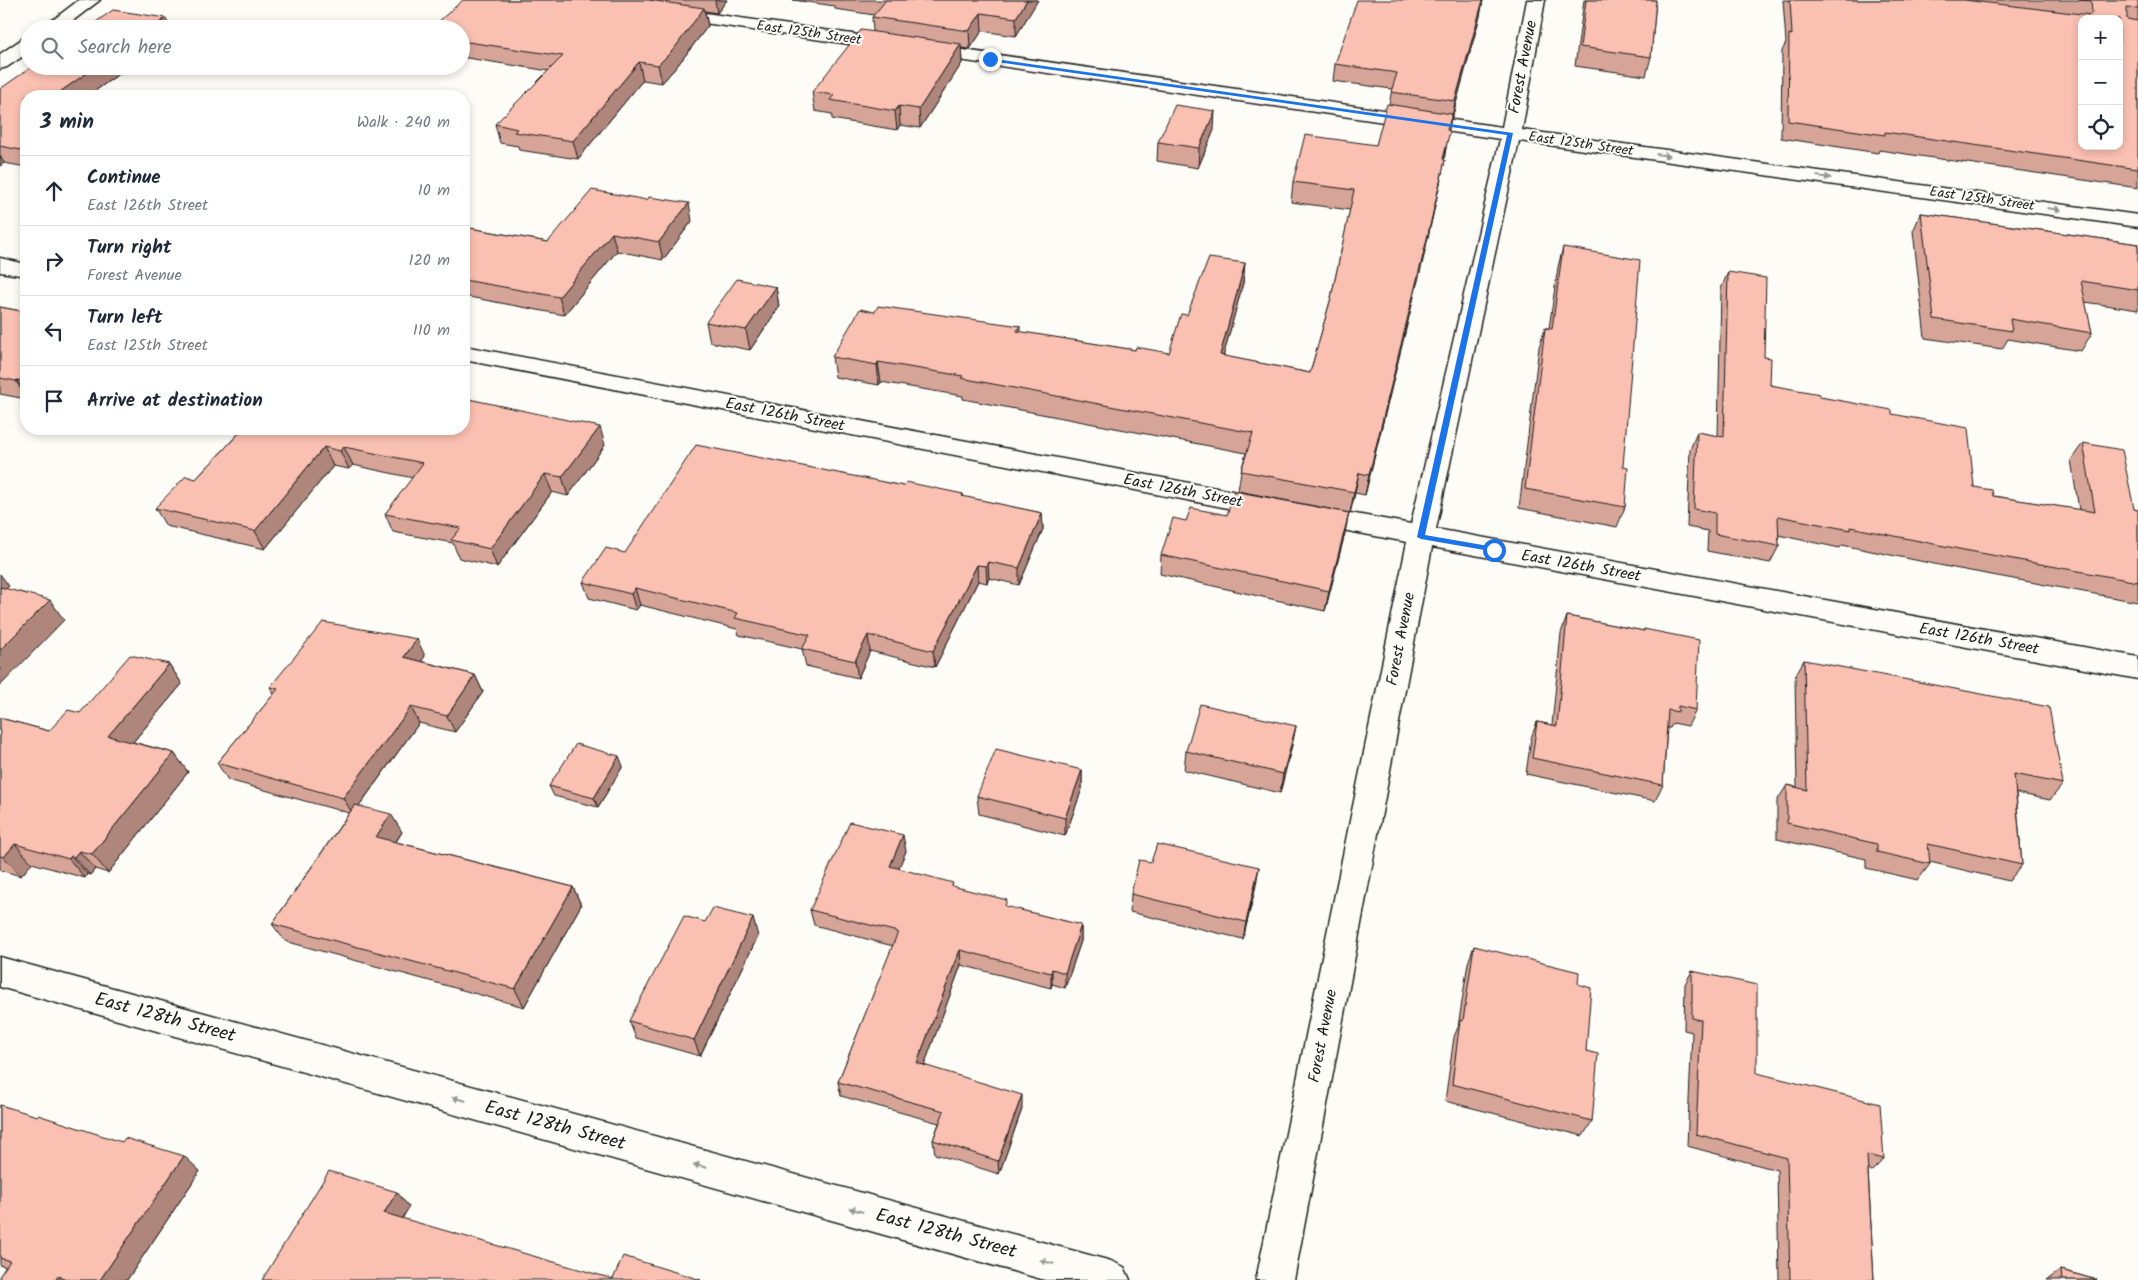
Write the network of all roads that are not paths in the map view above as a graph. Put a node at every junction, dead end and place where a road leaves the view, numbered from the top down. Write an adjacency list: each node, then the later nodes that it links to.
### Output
1 (91, 0): 4 (street)
2 (1536, 0): 7 (street, Forest Avenue)
3 (648, 10): 7 (street, East 125th Street)
4 (63, 20)
5 (20, 49): 6 (street)
6 (0, 63)
7 (1510, 134): 8 (street, East 125th Street, one-way to 8); 12 (street, Forest Avenue)
8 (2138, 221)
9 (0, 265): 10 (street)
10 (20, 269)
11 (470, 355): 12 (street, East 126th Street)
12 (1421, 537): 13 (street, East 126th Street); 16 (street, Forest Avenue)
13 (2138, 668)
14 (0, 972): 15 (street, East 128th Street, one-way to 14)
15 (1111, 1280)
16 (1275, 1280)

